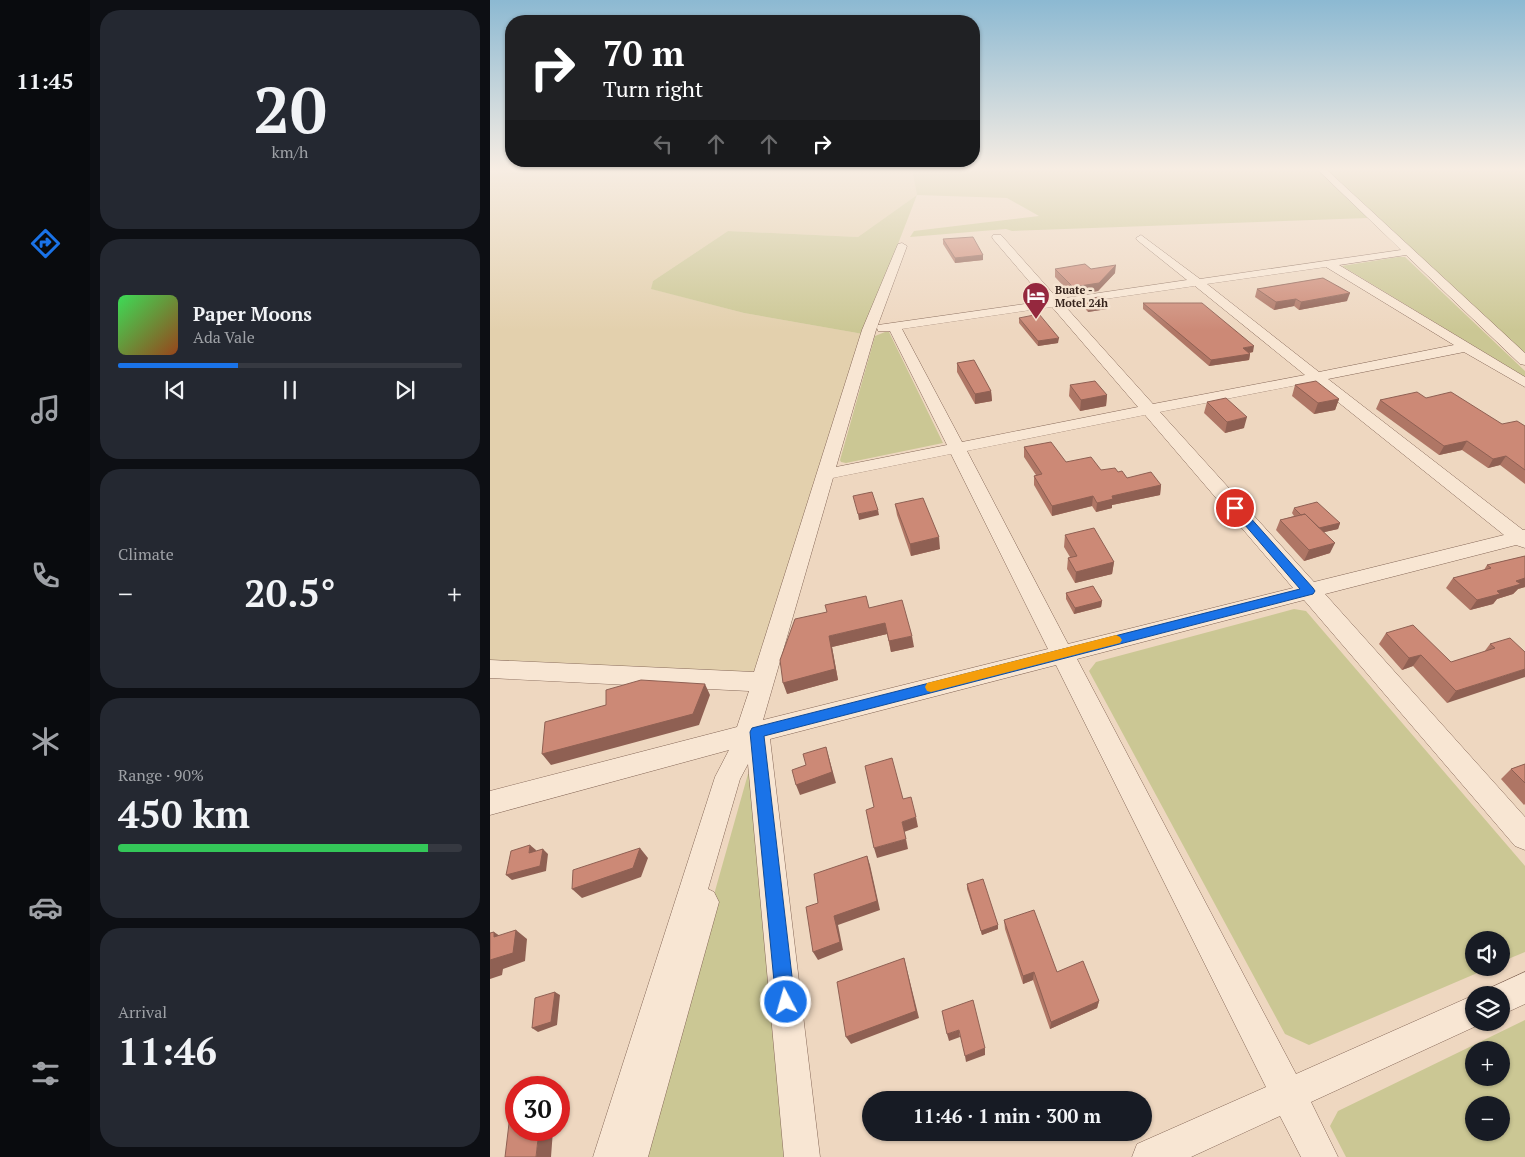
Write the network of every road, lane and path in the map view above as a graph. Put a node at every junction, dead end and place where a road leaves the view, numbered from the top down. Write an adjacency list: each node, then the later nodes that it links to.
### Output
1 (1377, 223): 5 (street)
2 (997, 237): 8 (street)
3 (1141, 238): 7 (street)
4 (902, 246): 10 (street)
5 (1407, 252): 6 (street); 12 (street)
6 (1327, 263): 7 (street); 11 (street)
7 (1197, 282): 8 (street); 13 (street)
8 (1055, 303): 9 (street); 15 (street)
9 (894, 326): 10 (street); 16 (street)
10 (869, 330): 17 (street)
11 (1466, 347): 13 (street); 14 (street)
12 (1525, 361)
13 (1317, 377): 15 (street); 18 (street)
14 (1525, 382)
15 (1150, 410): 16 (street); 19 (street)
16 (957, 448): 17 (street); 20 (street)
17 (826, 474): 22 (street)
18 (1523, 538): 19 (street)
19 (1309, 591): 20 (street); 25 (street)
20 (1062, 654): 23 (street); 29 (street)
21 (490, 669): 22 (street)
22 (763, 682): 23 (street)
23 (749, 738): 24 (street); 30 (street); 31 (street); 32 (street)
24 (490, 804)
25 (1525, 837)
26 (1525, 988): 27 (street)
27 (1510, 994)
28 (1465, 1015): 29 (street)
29 (1288, 1095): 33 (street); 34 (street)
30 (611, 1157)
31 (630, 1157)
32 (802, 1157)
33 (1150, 1157)
34 (1320, 1157)

